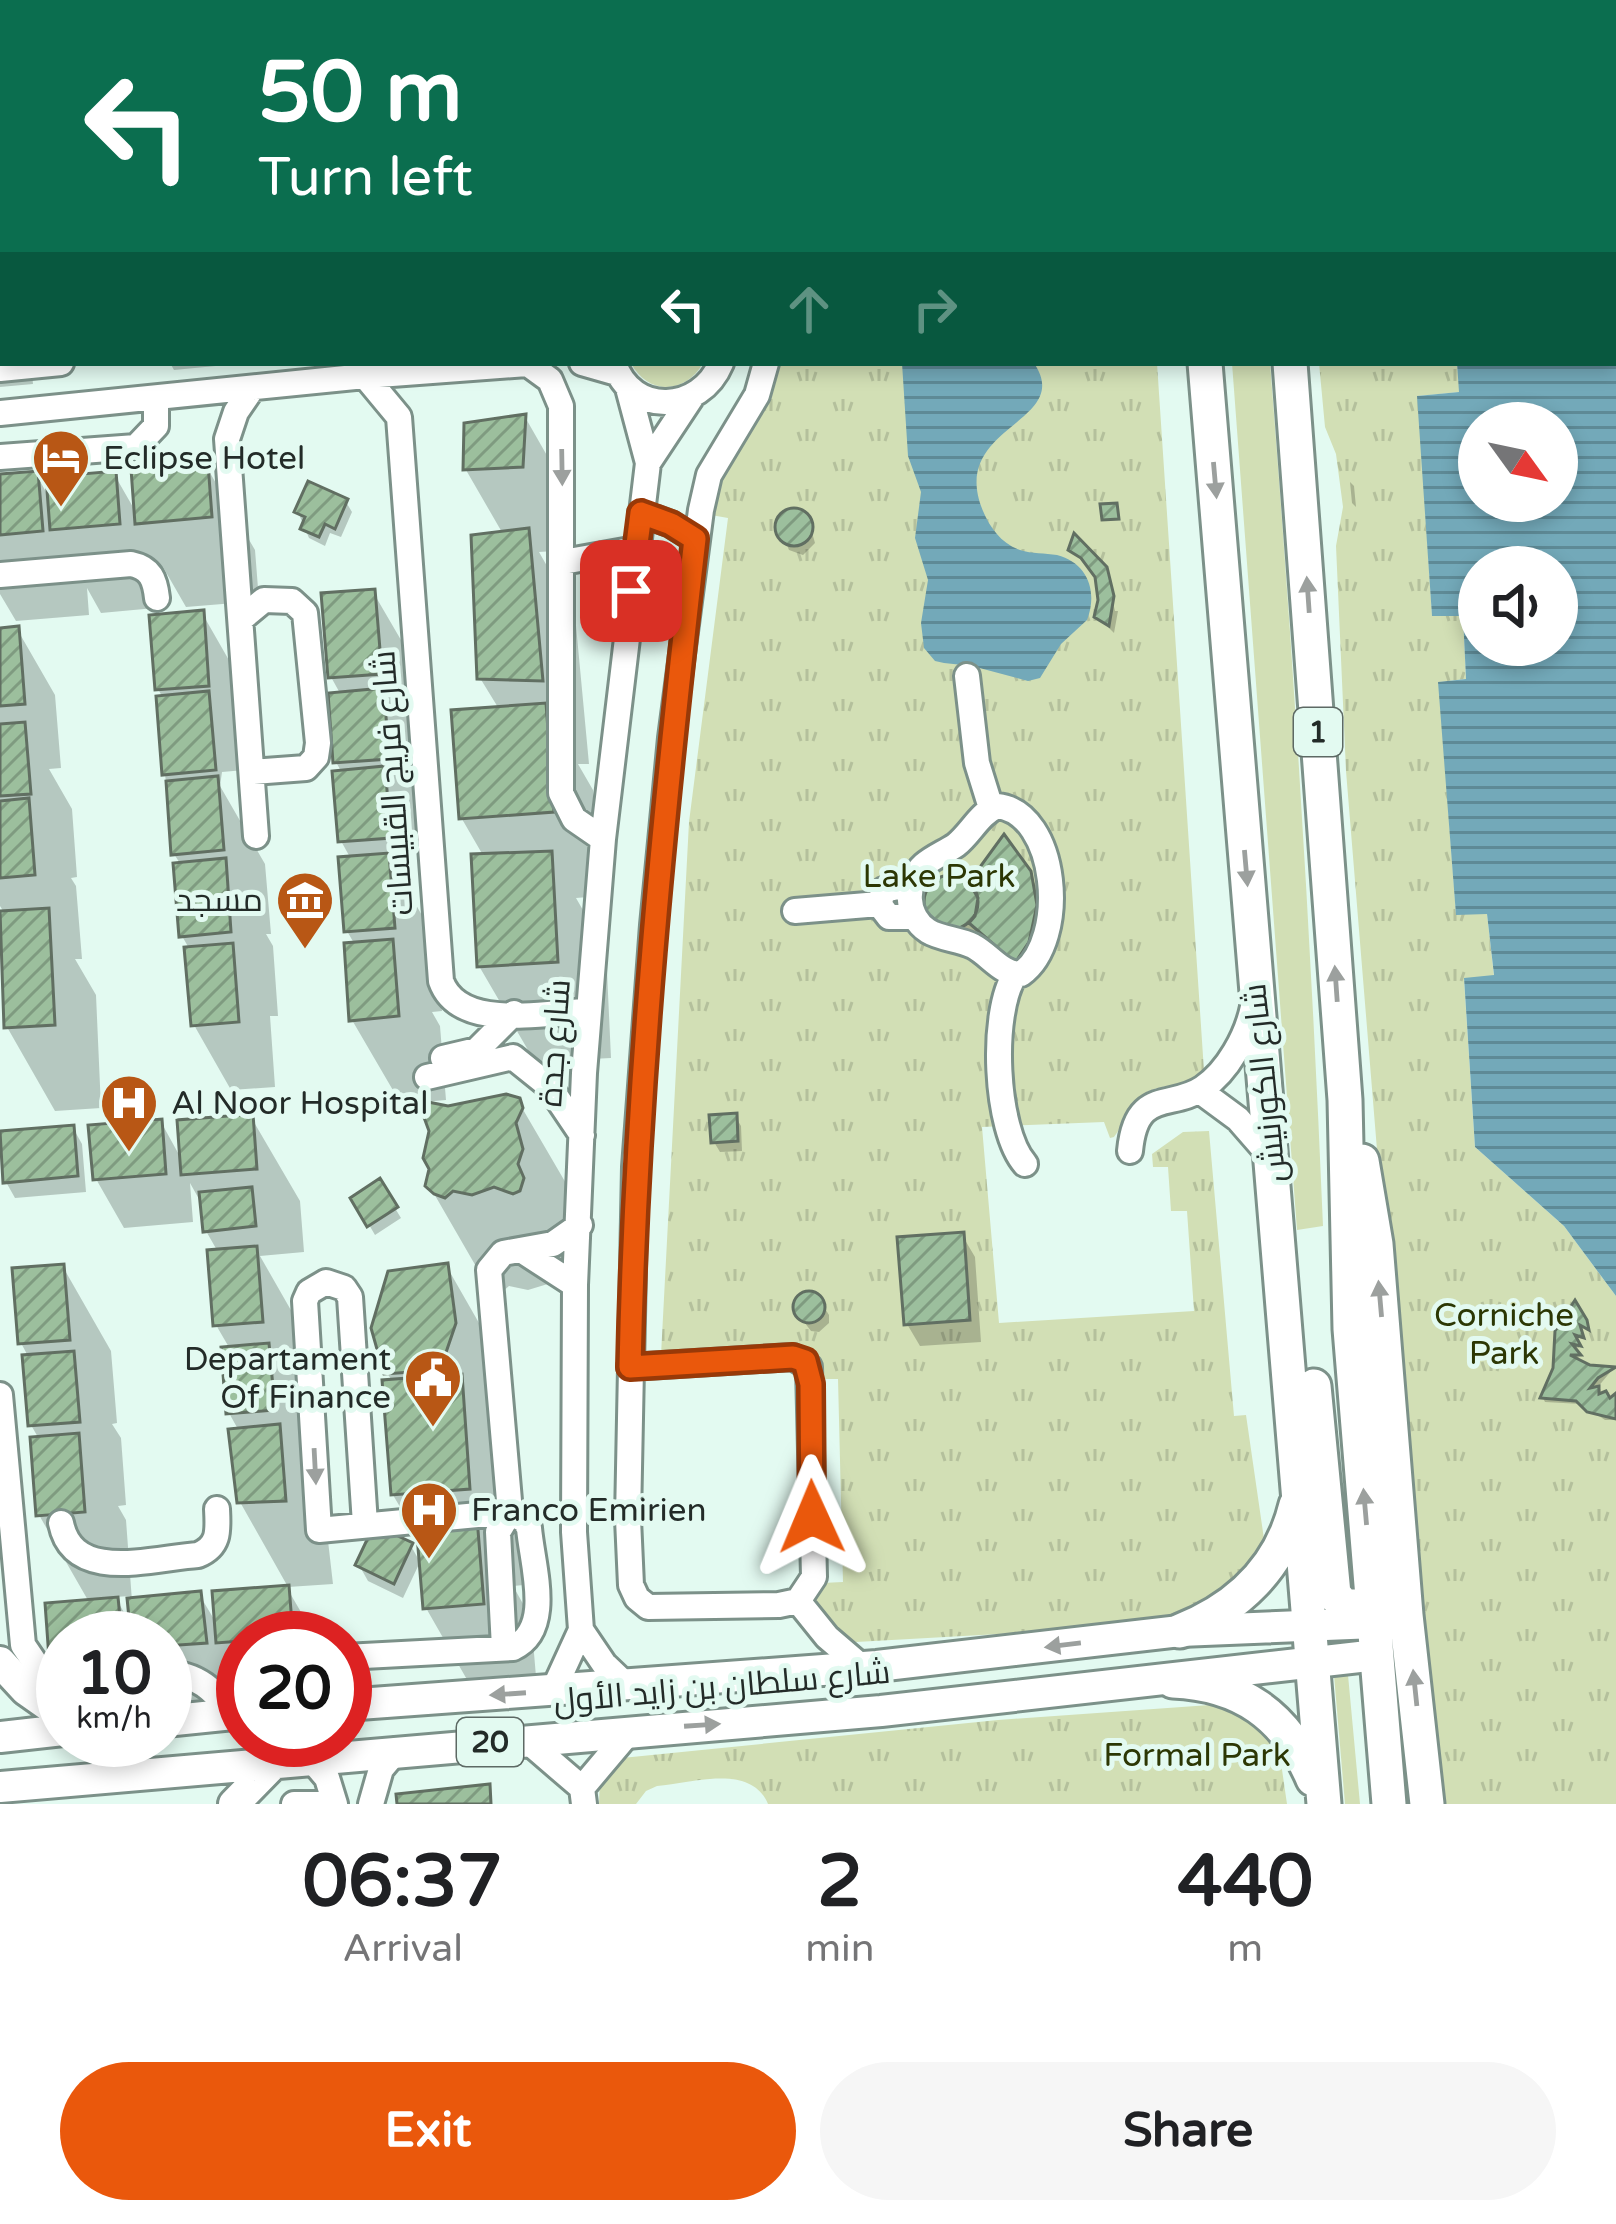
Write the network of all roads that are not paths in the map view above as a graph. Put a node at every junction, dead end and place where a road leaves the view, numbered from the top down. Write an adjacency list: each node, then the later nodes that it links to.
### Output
1 (35, 366): 8 (street)
2 (498, 366): 9 (street)
3 (531, 366): 24 (street, one-way to 24)
4 (720, 366): 14 (street, شارع جدة)
5 (765, 366): 22 (street)
6 (1205, 366): 40 (highway, شارع الكورنيش, one-way to 40)
7 (1289, 366): 46 (highway, 1, one-way to 7)
8 (0, 370)
9 (423, 371): 11 (street); 17 (street)
10 (619, 374): 14 (street); 20 (street, شارع جدة)
11 (364, 376): 12 (street); 17 (street)
12 (251, 389): 13 (street); 18 (street)
13 (196, 395): 15 (street); 18 (street)
14 (691, 398): 20 (street, شارع جدة)
15 (156, 400): 16 (street); 19 (street)
16 (0, 413)
17 (399, 417): 42 (street, شارع فريج القبيسات)
18 (227, 439): 26 (street)
19 (0, 457)
20 (648, 463): 21 (street, شارع جدة)
21 (641, 513): 22 (street); 23 (street, شارع جدة)
22 (695, 539): 55 (street)
23 (636, 549): 24 (street); 34 (street, شارع جدة)
24 (563, 562): 34 (street)
25 (0, 575): 27 (street)
26 (238, 579): 28 (street); 29 (street)
27 (158, 598)
28 (264, 600): 29 (street); 31 (street)
29 (242, 619): 31 (street)
30 (967, 676): 32 (street)
31 (252, 772): 33 (street)
32 (991, 808): 35 (street); 39 (street)
33 (256, 836)
34 (603, 839): 41 (street, شارع جدة)
35 (911, 884): 36 (street); 38 (street)
36 (879, 904): 37 (street); 38 (street)
37 (795, 911)
38 (915, 917): 39 (street)
39 (1015, 975): 50 (street)
40 (1256, 993): 45 (street); 49 (highway, شارع الكورنيش)
41 (589, 1011): 42 (street, شارع فريج القبيسات); 43 (street, شارع جدة)
42 (514, 1013): 44 (street)
43 (584, 1073): 44 (street); 47 (street, شارع جدة)
44 (549, 1086): 47 (street)
45 (1200, 1091): 48 (street); 49 (street)
46 (1345, 1100): 64 (highway, 1, one-way to 46); 97 (highway, 1, one-way to 46)
47 (583, 1135): 51 (street, شارع جدة)
48 (1130, 1151)
49 (1274, 1160): 54 (highway, شارع الكورنيش)
50 (1024, 1164)
51 (580, 1226): 52 (street); 53 (street, شارع جدة)
52 (521, 1250): 53 (street); 59 (street)
53 (575, 1285): 65 (street, شارع جدة)
54 (1287, 1325): 57 (highway, شارع الكورنيش); 64 (highway)
55 (630, 1367): 63 (street); 63 (street)
56 (0, 1395): 62 (street)
57 (1299, 1485): 66 (highway); 67 (highway, شارع الكورنيش)
58 (217, 1509): 60 (street)
59 (510, 1512): 61 (street); 68 (street); 68 (street)
60 (61, 1523)
61 (365, 1524): 61 (street, one-way to 61)
62 (6, 1536): 71 (street)
63 (798, 1600): 72 (street)
64 (1375, 1628): 67 (main road, شارع سلطان بن زايد الأول / 20); 96 (highway, 1)
65 (581, 1630): 74 (street); 75 (street, شارع جدة)
66 (1180, 1631): 67 (main road, شارع سلطان بن زايد الأول / 20); 72 (main road, شارع سلطان بن زايد الأول / 20, one-way to 72)
67 (1310, 1645): 73 (main road, شارع سلطان بن زايد الأول / 20); 95 (highway, شارع الكورنيش)
68 (504, 1648): 69 (street)
69 (372, 1655)
70 (0, 1662): 76 (main road)
71 (36, 1664)
72 (862, 1666): 74 (main road, شارع سلطان بن زايد الأول / 20)
73 (1172, 1681): 78 (main road, شارع سلطان بن زايد الأول / 20, one-way to 73); 95 (highway)
74 (626, 1685): 75 (main road, شارع سلطان بن زايد الأول / 20)
75 (553, 1691): 77 (main road, شارع سلطان بن زايد الأول / 20, one-way to 77)
76 (36, 1697)
77 (372, 1703)
78 (630, 1731): 81 (main road, شارع سلطان بن زايد الأول / 20); 89 (street)
79 (36, 1733): 80 (main road)
80 (0, 1737)
81 (526, 1739): 82 (main road, شارع سلطان بن زايد الأول / 20); 89 (street)
82 (397, 1750): 83 (main road, شارع سلطان بن زايد الأول / 20); 94 (street)
83 (372, 1752)
84 (217, 1767): 87 (main road, شارع سلطان بن زايد الأول / 20)
85 (270, 1767): 91 (main road)
86 (318, 1767): 93 (street)
87 (89, 1780): 88 (main road, شارع سلطان بن زايد الأول / 20); 90 (main road)
88 (0, 1787)
89 (583, 1796)
90 (54, 1804)
91 (234, 1804)
92 (294, 1804): 93 (street)
93 (331, 1804)
94 (370, 1804)
95 (1323, 1804)
96 (1389, 1804)
97 (1427, 1804)

